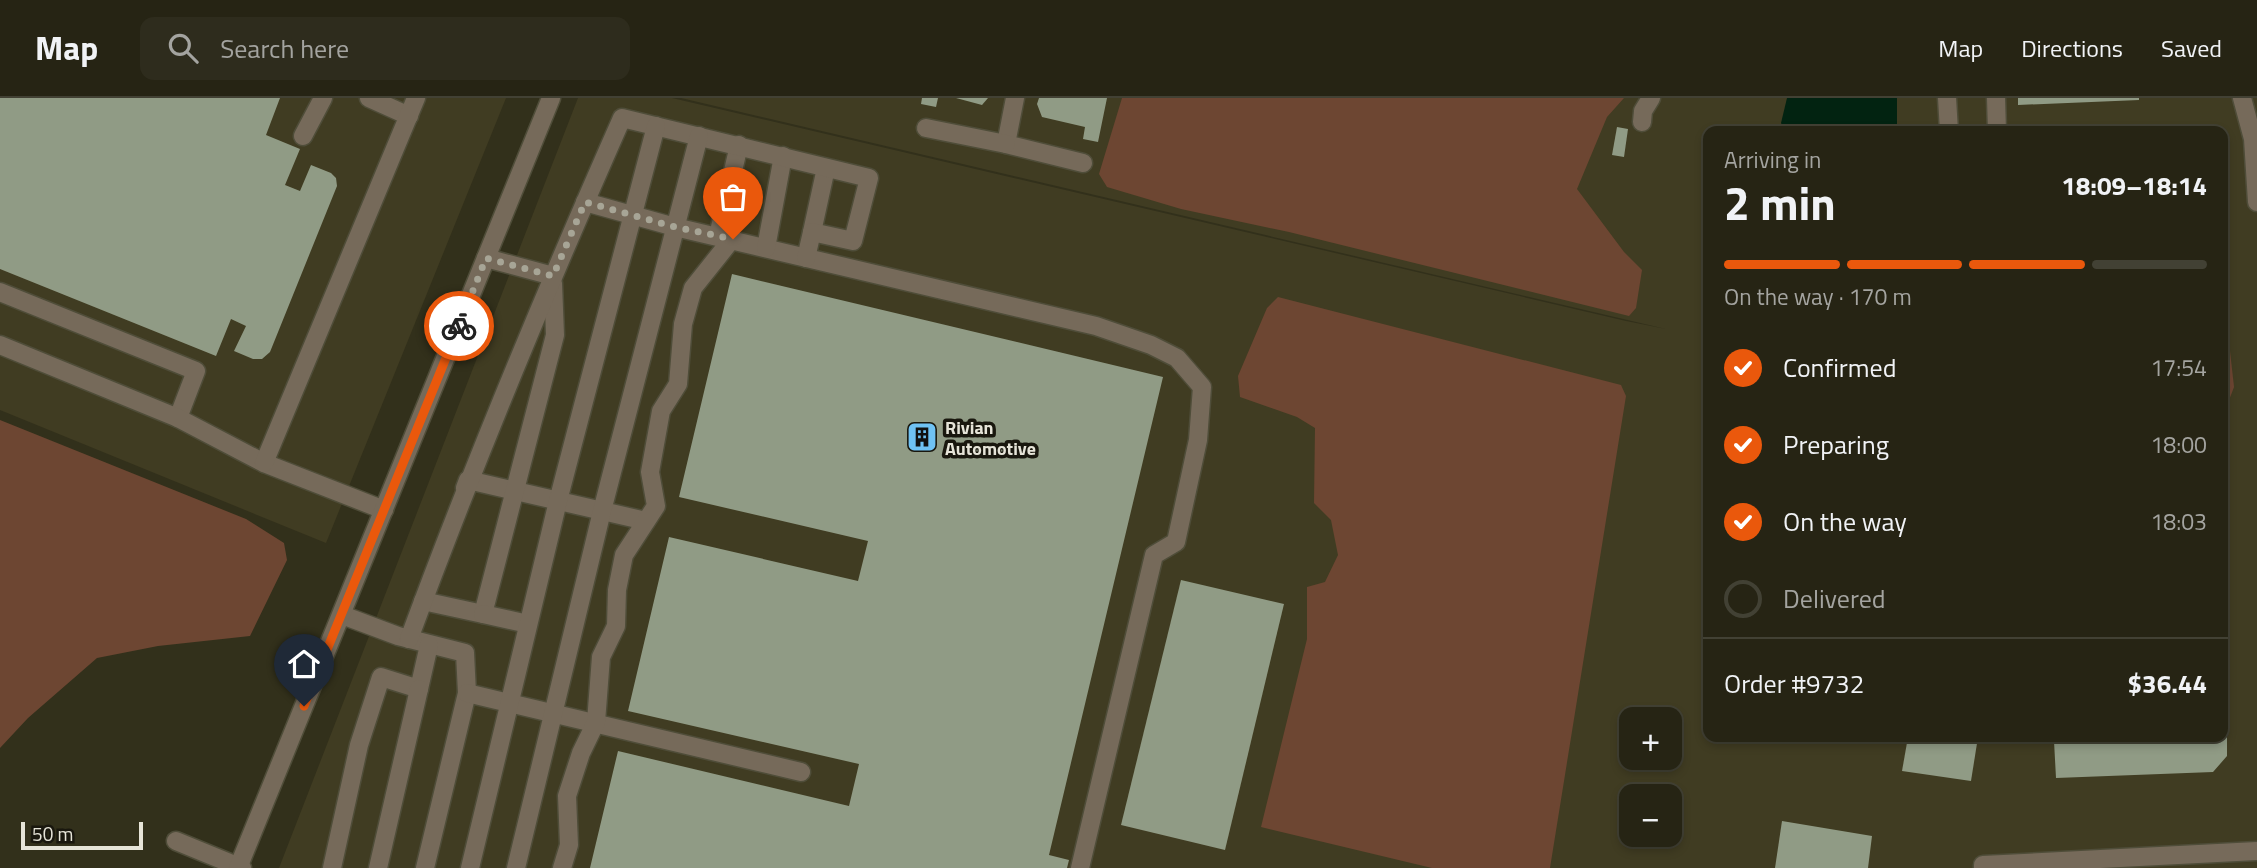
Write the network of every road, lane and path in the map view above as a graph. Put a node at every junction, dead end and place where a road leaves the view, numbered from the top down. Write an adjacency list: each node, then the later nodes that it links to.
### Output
1 (323, 98): 16 (street)
2 (369, 98): 10 (street)
3 (416, 98): 10 (street)
4 (551, 98): 30 (street)
5 (1015, 98): 18 (street)
6 (1651, 98): 11 (street)
7 (1947, 98): 13 (street)
8 (1996, 98): 14 (street)
9 (2242, 98): 24 (street)
10 (408, 116): 36 (street)
11 (1642, 122)
12 (656, 126): 17 (street); 23 (street); 25 (street)
13 (1949, 126)
14 (1997, 126)
15 (926, 128): 18 (street)
16 (303, 136)
17 (699, 136): 19 (street); 26 (street)
18 (1006, 144): 21 (street)
19 (739, 145): 20 (street); 28 (street)
20 (783, 156): 22 (street); 29 (street)
21 (1083, 163)
22 (826, 168): 27 (street); 27 (street)
23 (585, 202): 25 (street); 32 (street)
24 (2257, 202)
25 (631, 216): 26 (street); 39 (street)
26 (675, 227): 28 (street); 41 (street)
27 (812, 232): 31 (street)
28 (725, 238): 29 (street); 42 (street)
29 (766, 248): 31 (street)
30 (486, 258): 32 (street); 40 (street)
31 (806, 258): 64 (street)
32 (553, 276): 37 (street); 38 (street)
33 (0, 292): 35 (street)
34 (0, 345): 35 (street)
35 (178, 418): 36 (street)
36 (264, 463): 40 (street)
37 (468, 480): 38 (street); 43 (street)
38 (515, 491): 39 (street); 44 (street)
39 (558, 501): 41 (street); 46 (street)
40 (384, 510): 45 (street)
41 (602, 511): 42 (street); 52 (street)
42 (646, 521): 53 (street)
43 (423, 601): 44 (street); 47 (street)
44 (483, 614): 46 (street)
45 (342, 615): 47 (street); 57 (street)
46 (528, 624): 51 (street)
47 (409, 639): 48 (street)
48 (429, 645): 49 (street); 50 (street)
49 (419, 688): 58 (street); 59 (street)
50 (467, 693): 51 (street); 60 (street)
51 (509, 703): 52 (street); 61 (street)
52 (554, 713): 53 (street); 62 (street)
53 (596, 722): 54 (street); 63 (street)
54 (801, 772)
55 (176, 841): 57 (street)
56 (2257, 851): 65 (street)
57 (239, 868)
58 (332, 868)
59 (377, 868)
60 (425, 868)
61 (470, 868)
62 (516, 868)
63 (562, 868)
64 (1081, 868)
65 (1983, 868)

